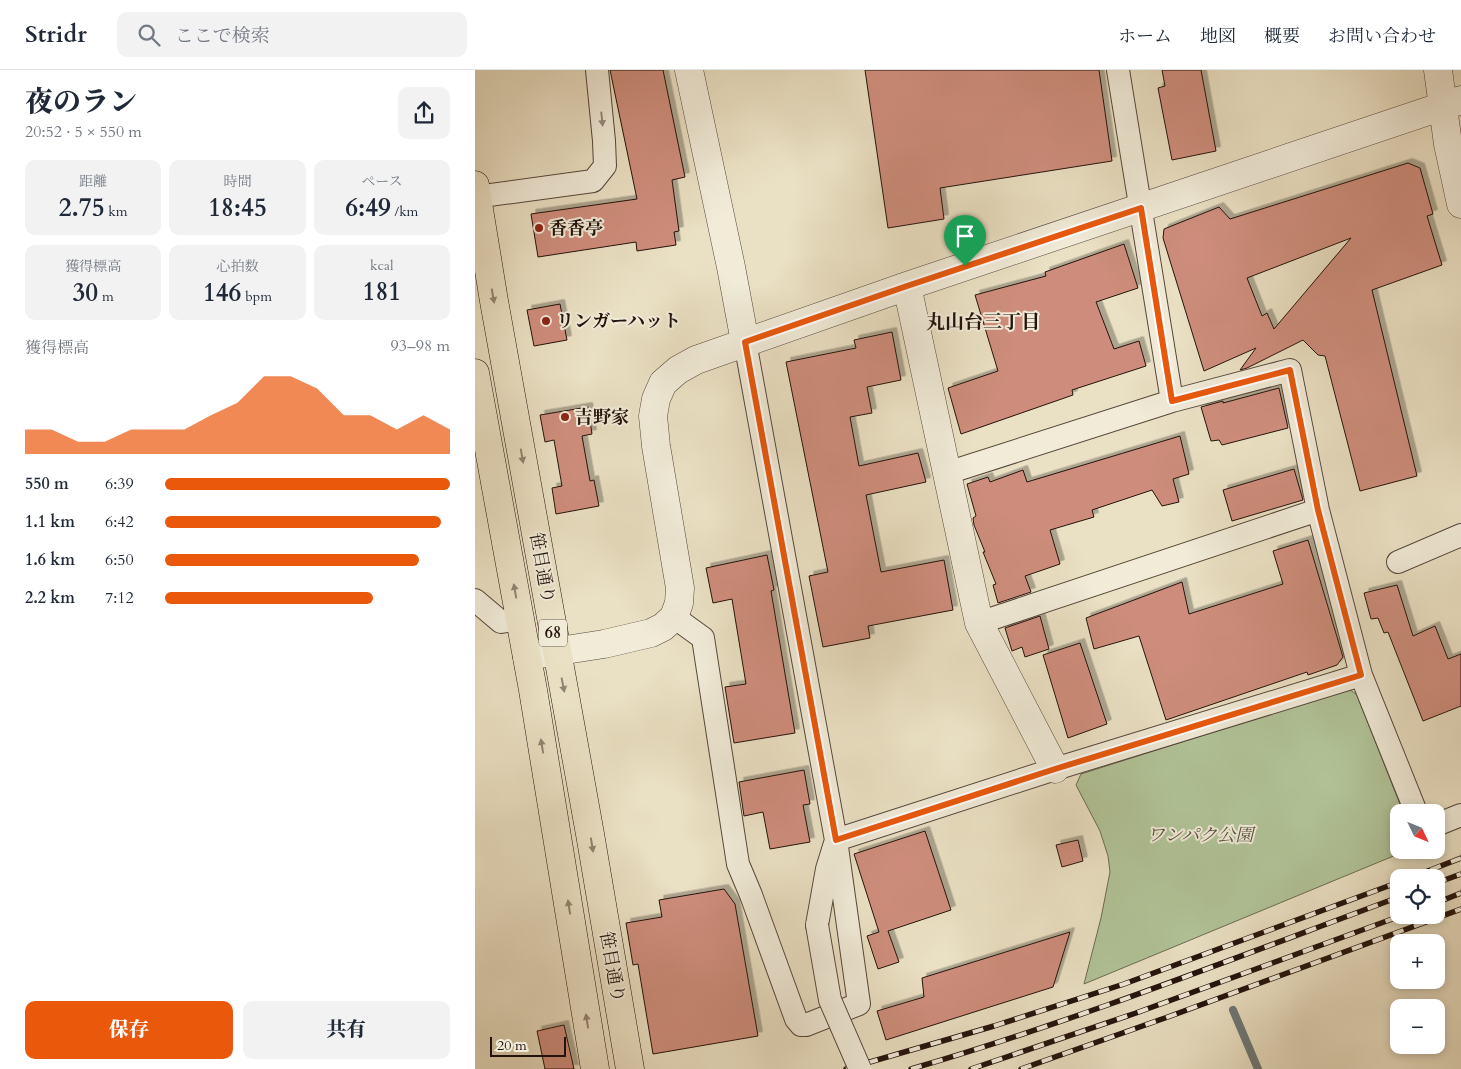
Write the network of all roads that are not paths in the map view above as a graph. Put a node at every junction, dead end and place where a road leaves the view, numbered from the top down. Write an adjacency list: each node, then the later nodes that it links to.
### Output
1 (597, 70): 6 (street, one-way to 6)
2 (689, 70): 10 (street)
3 (1118, 70): 8 (street)
4 (1438, 70): 5 (street)
5 (1452, 103): 7 (street); 8 (street)
6 (476, 193): 21 (main road, 笹目通り / 68, one-way to 21)
7 (1461, 204)
8 (1141, 208): 9 (street); 12 (street)
9 (907, 286): 10 (street); 13 (street)
10 (745, 342): 18 (street); 28 (street)
11 (475, 373): 19 (main road, 笹目通り / 68, one-way to 11)
12 (1172, 401): 13 (street); 14 (street)
13 (947, 473): 20 (street)
14 (1318, 510): 20 (street); 23 (street)
15 (1461, 535): 16 (street)
16 (1398, 562)
17 (475, 600): 19 (street)
18 (674, 616): 21 (street); 28 (street)
19 (521, 619): 22 (main road, 笹目通り / 68)
20 (979, 623): 24 (street)
21 (556, 652): 22 (street); 30 (main road, 笹目通り / 68, one-way to 30)
22 (527, 656): 29 (main road, 笹目通り / 68, one-way to 22)
23 (1361, 675): 24 (street); 25 (street)
24 (1055, 769): 28 (street)
25 (1413, 804)
26 (1461, 815): 27 (street)
27 (1445, 821)
28 (836, 840): 31 (street, bridge)
29 (595, 1069)
30 (630, 1069)
31 (860, 1069)

